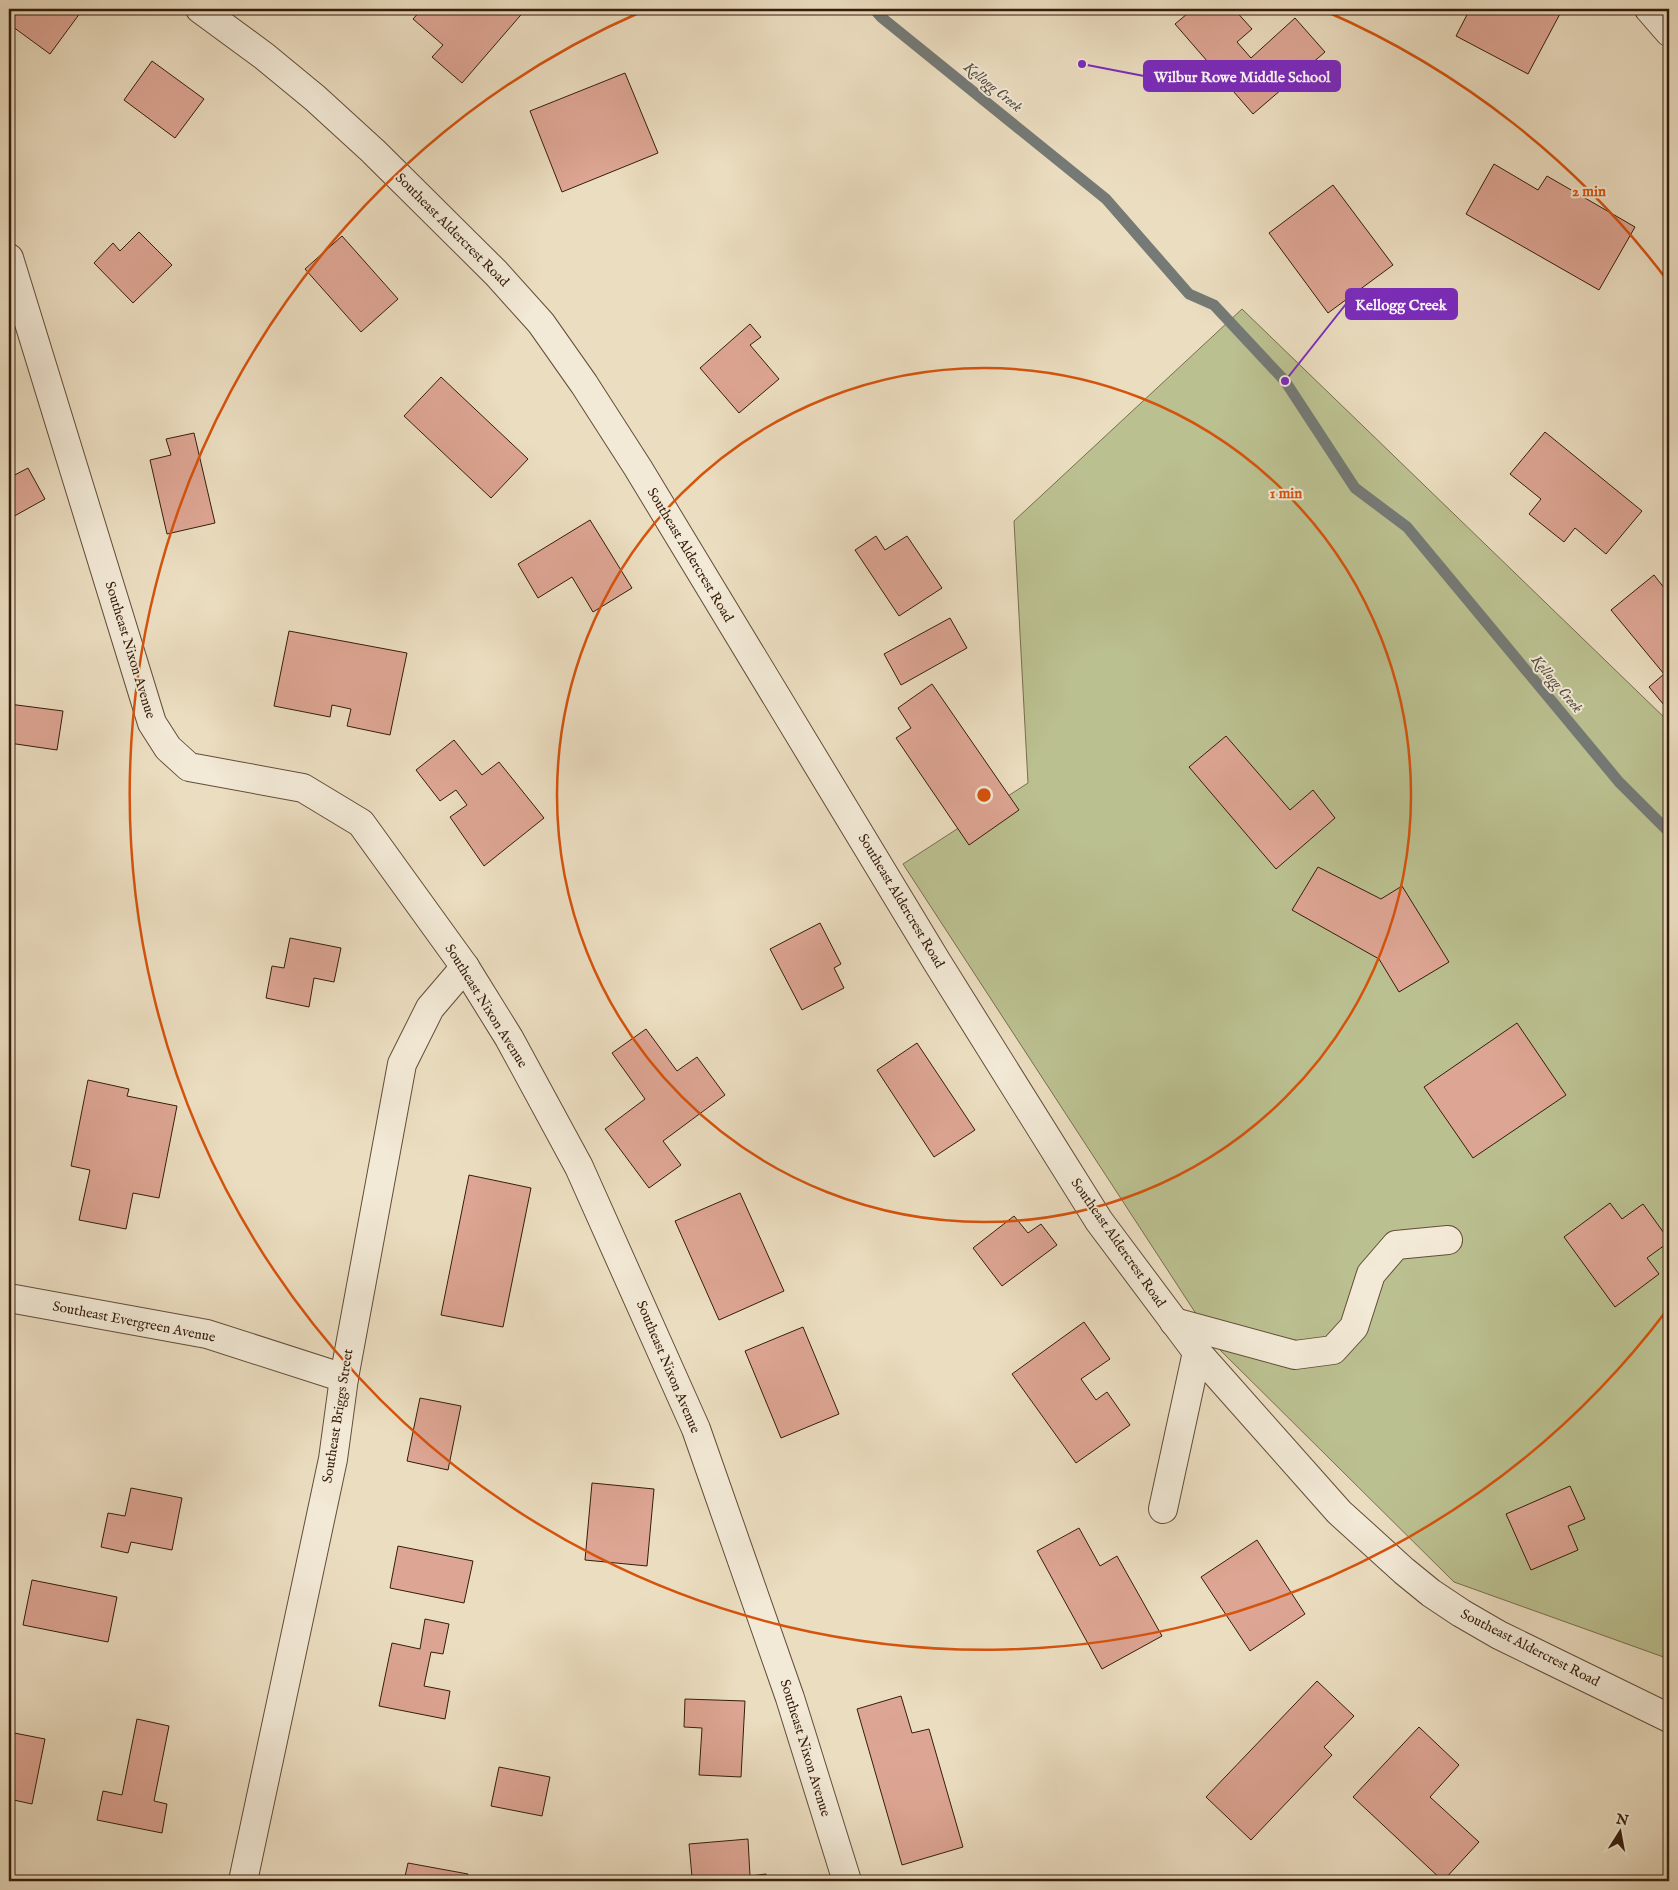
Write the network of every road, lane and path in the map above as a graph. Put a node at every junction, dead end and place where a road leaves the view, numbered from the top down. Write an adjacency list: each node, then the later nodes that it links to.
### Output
1 (200, 9): 8 (street, Southeast Aldercrest Road)
2 (1648, 9): 3 (street)
3 (1669, 32)
4 (9, 258): 5 (street, Southeast Nixon Avenue)
5 (465, 967): 10 (street, Southeast Briggs Street); 14 (street, Southeast Nixon Avenue)
6 (1448, 1240): 8 (street)
7 (9, 1298): 10 (street, Southeast Evergreen Avenue)
8 (1174, 1322): 9 (street, Southeast Aldercrest Road)
9 (1197, 1352): 11 (street); 12 (street, Southeast Aldercrest Road)
10 (344, 1378): 13 (street, Southeast Briggs Street)
11 (1163, 1509)
12 (1669, 1718)
13 (243, 1881)
14 (847, 1881)

